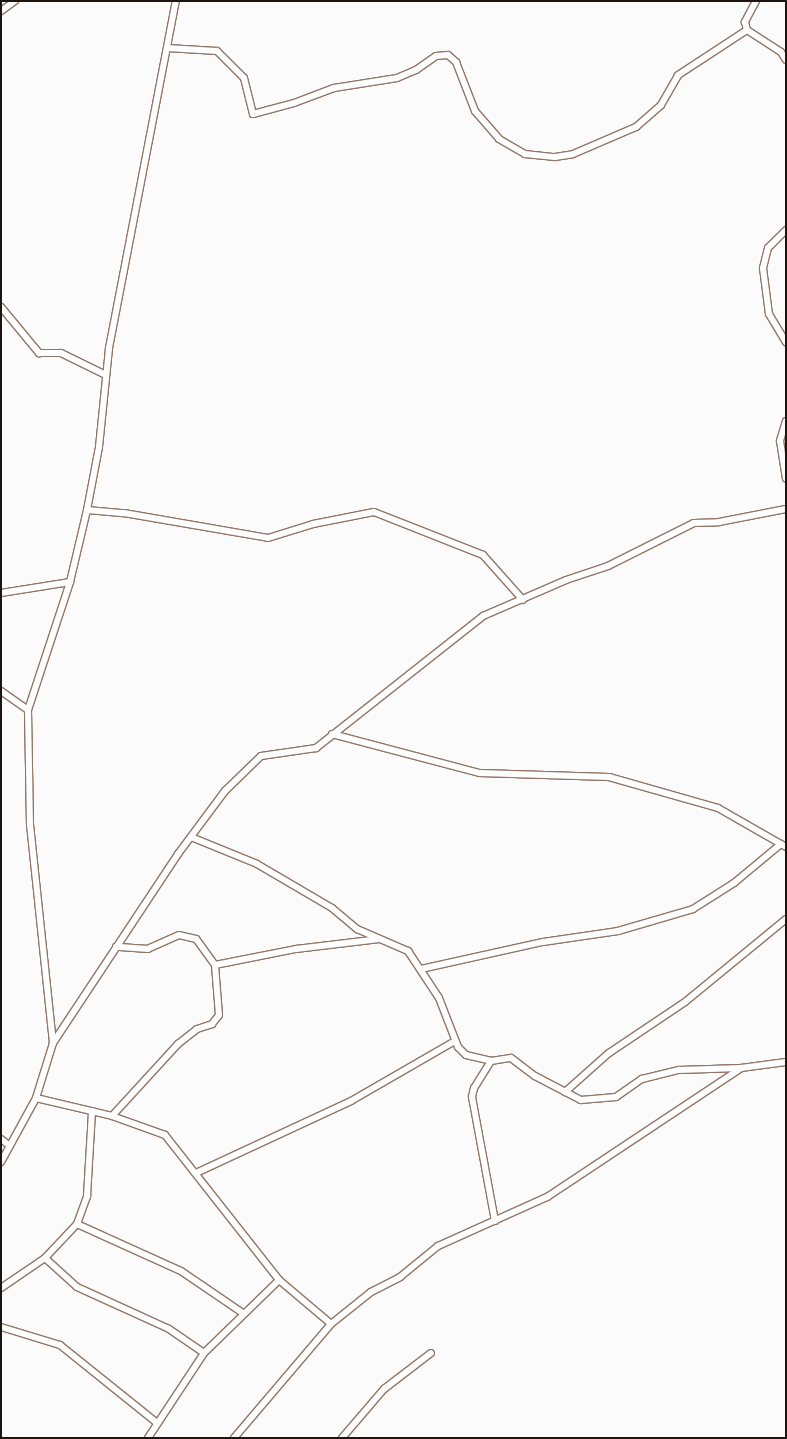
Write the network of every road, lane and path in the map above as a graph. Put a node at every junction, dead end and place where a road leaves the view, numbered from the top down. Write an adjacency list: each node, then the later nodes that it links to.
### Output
1 (15, 1): 4 (street)
2 (176, 1): 6 (street)
3 (756, 1): 5 (street)
4 (1, 11)
5 (747, 30): 6 (street); 7 (street)
6 (167, 48): 11 (street)
7 (786, 60)
8 (786, 230): 10 (street)
9 (1, 307): 11 (street)
10 (786, 342)
11 (106, 375): 15 (street)
12 (786, 420): 13 (street)
13 (786, 479)
14 (786, 509): 18 (street)
15 (87, 510): 16 (street); 18 (street)
16 (70, 582): 17 (street); 20 (street)
17 (1, 593)
18 (523, 600): 21 (street)
19 (1, 691): 20 (street)
20 (28, 710): 30 (street)
21 (332, 734): 22 (street); 23 (street)
22 (191, 837): 25 (street); 26 (street)
23 (783, 845): 28 (street)
24 (786, 919): 34 (street)
25 (380, 939): 27 (street); 28 (street)
26 (116, 947): 27 (street); 30 (street)
27 (215, 965): 37 (street)
28 (421, 969): 29 (street)
29 (456, 1041): 31 (street); 41 (street)
30 (53, 1043): 35 (street)
31 (491, 1060): 34 (street); 42 (street)
32 (786, 1062): 33 (street)
33 (741, 1068): 34 (street); 42 (street)
34 (565, 1092)
35 (36, 1098): 36 (street); 39 (street)
36 (92, 1111): 37 (street); 43 (street)
37 (112, 1116): 41 (street)
38 (1, 1139): 39 (street)
39 (10, 1146): 40 (street)
40 (1, 1162)
41 (196, 1173): 45 (street)
42 (495, 1221): 48 (street)
43 (77, 1224): 44 (street); 47 (street)
44 (45, 1258): 46 (street); 50 (street)
45 (279, 1280): 47 (street); 48 (street)
46 (1, 1288)
47 (244, 1314): 50 (street)
48 (331, 1324): 54 (street)
49 (1, 1327): 52 (street)
50 (204, 1353): 52 (street)
51 (432, 1353): 55 (street)
52 (157, 1423): 53 (street)
53 (148, 1438)
54 (234, 1438)
55 (342, 1438)

